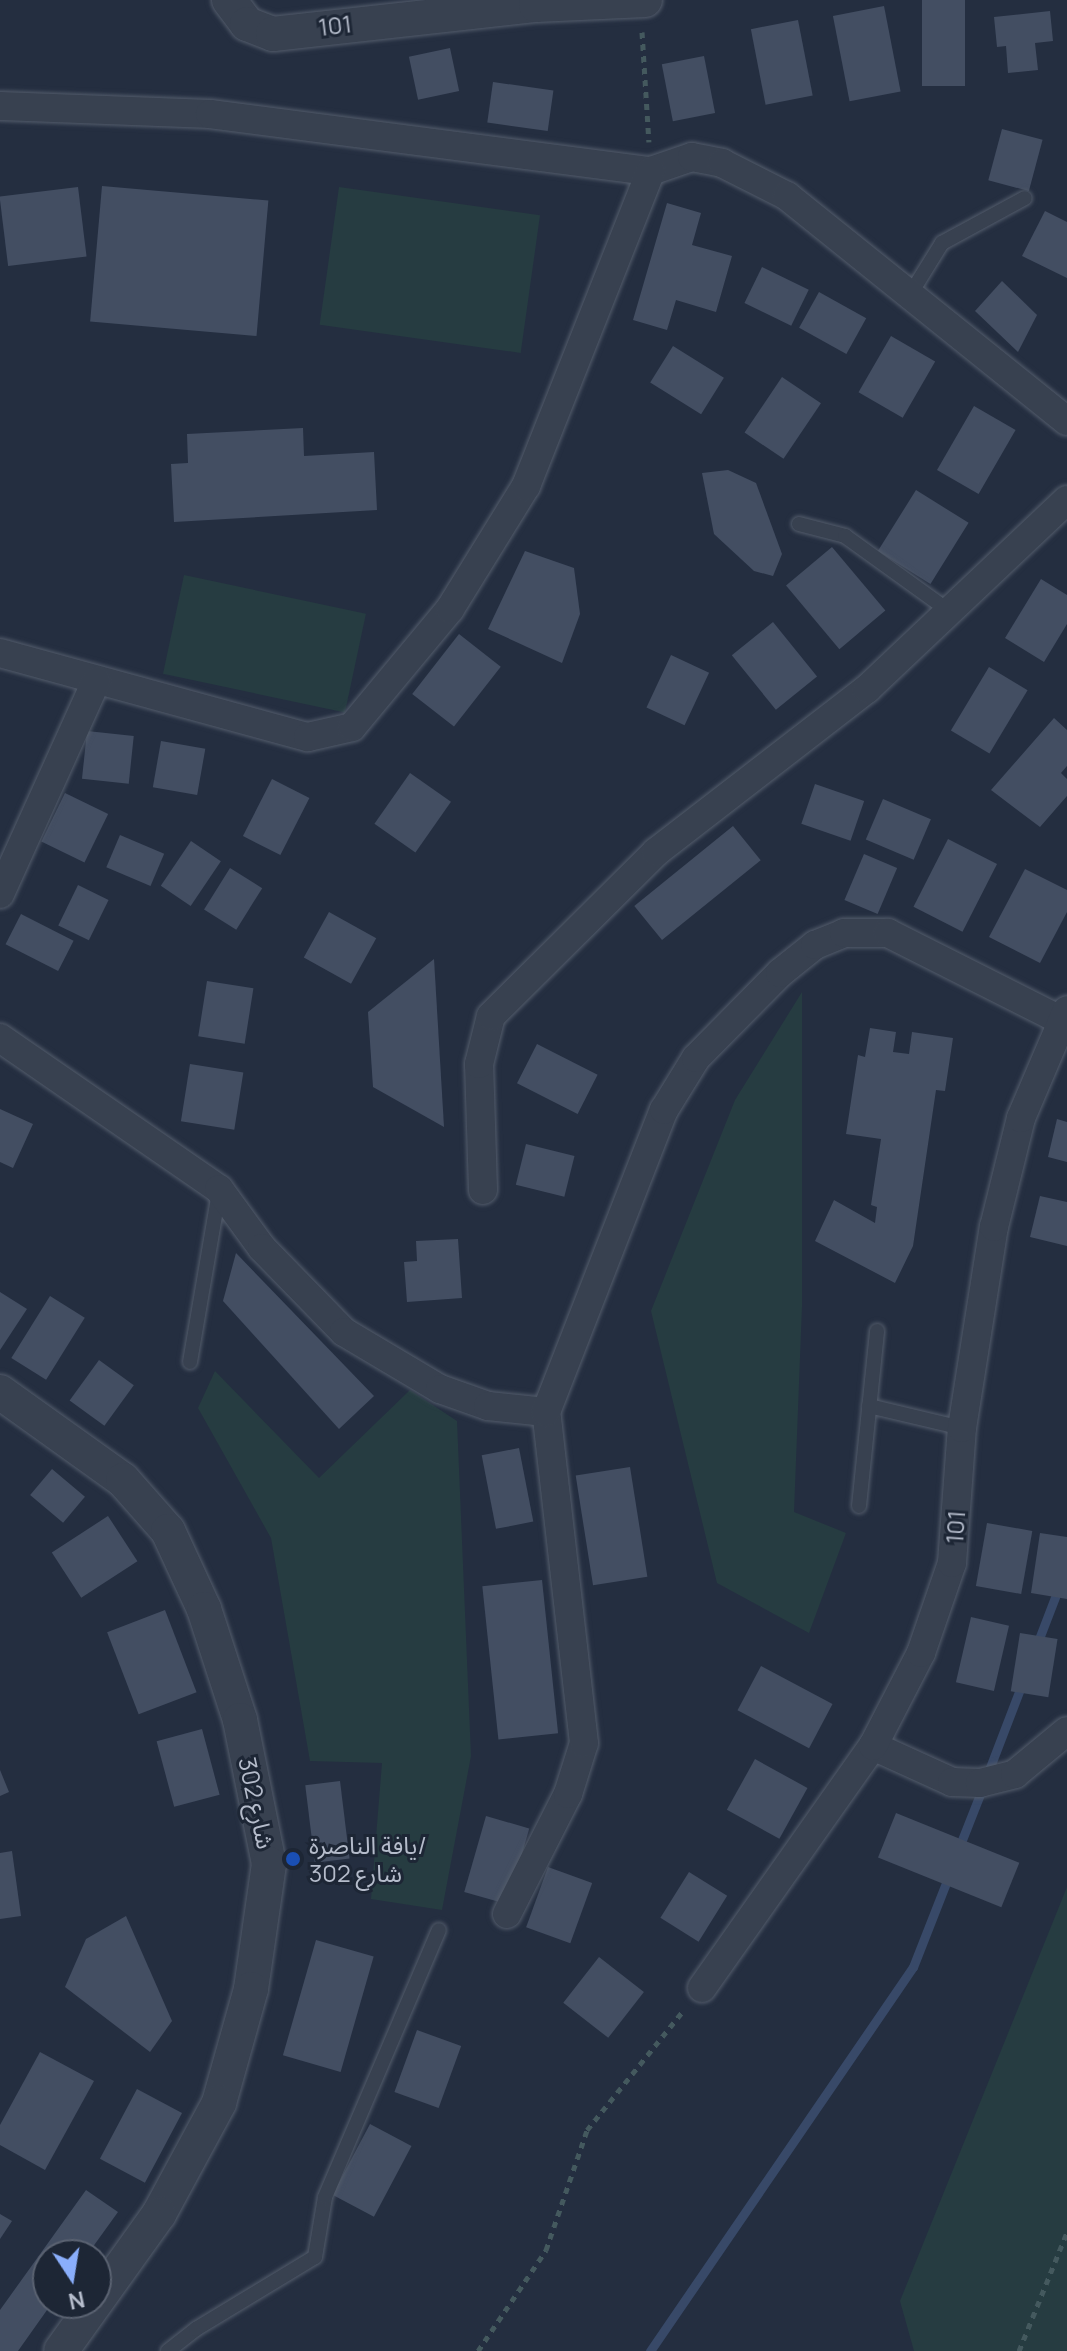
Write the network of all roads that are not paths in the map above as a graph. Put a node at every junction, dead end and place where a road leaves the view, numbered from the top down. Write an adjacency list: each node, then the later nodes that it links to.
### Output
1 (229, 0): 2 (street, 101)
2 (643, 0)
3 (0, 106): 4 (street)
4 (651, 171): 6 (street); 12 (street)
5 (1025, 198): 6 (lane)
6 (911, 293): 7 (street)
7 (1067, 421)
8 (1067, 500): 10 (street)
9 (799, 524): 10 (lane)
10 (949, 611): 17 (street)
11 (0, 653): 12 (street)
12 (96, 681): 13 (street)
13 (0, 894)
14 (1064, 1015): 22 (street); 23 (street, 101)
15 (0, 1038): 16 (street)
16 (219, 1189): 19 (lane); 22 (street)
17 (483, 1190)
18 (877, 1331): 21 (lane)
19 (190, 1362)
20 (0, 1392): 30 (street, شارع 302)
21 (869, 1406): 23 (lane); 24 (lane)
22 (546, 1412): 27 (street)
23 (962, 1428): 26 (street, 101)
24 (859, 1506)
25 (1067, 1731): 26 (street)
26 (873, 1746): 29 (street, 101)
27 (507, 1914)
28 (439, 1930): 31 (lane)
29 (702, 1988)
30 (61, 2351)
31 (168, 2351)

